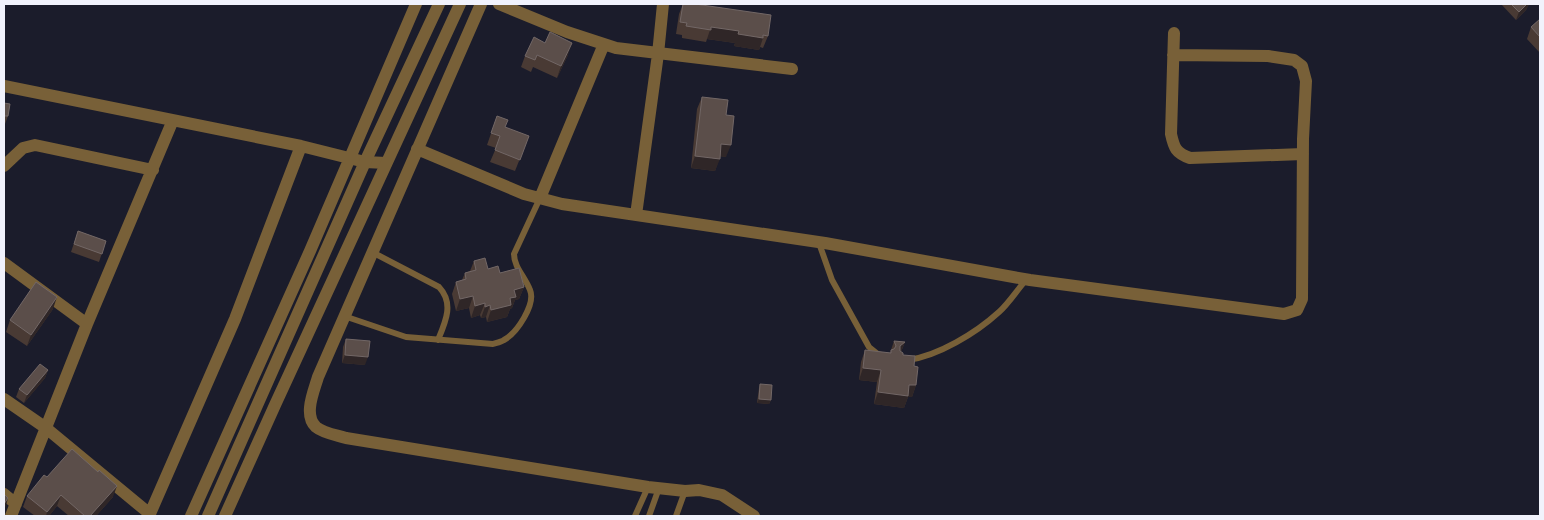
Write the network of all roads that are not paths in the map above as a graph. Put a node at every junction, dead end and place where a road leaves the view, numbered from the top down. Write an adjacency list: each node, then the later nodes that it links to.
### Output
1 (416, 4): 17 (street)
2 (439, 4): 18 (street)
3 (460, 4): 19 (street)
4 (481, 4): 15 (street)
5 (499, 4): 8 (street)
6 (664, 4): 9 (street)
7 (1174, 33): 10 (street)
8 (604, 44): 9 (street); 22 (street)
9 (658, 54): 11 (street); 23 (street)
10 (1173, 55): 16 (street); 16 (street)
11 (792, 69)
12 (4, 86): 13 (street)
13 (173, 120): 14 (street); 21 (street)
14 (301, 146): 17 (street); 39 (street)
15 (417, 149): 22 (street); 25 (street)
16 (1303, 154): 27 (street)
17 (351, 159): 18 (street); 41 (street)
18 (365, 162): 19 (street); 42 (street)
19 (386, 164): 43 (street)
20 (4, 166): 21 (street)
21 (153, 170): 29 (street)
22 (540, 198): 23 (street); 30 (lane)
23 (636, 215): 24 (street)
24 (819, 242): 27 (street); 31 (lane)
25 (372, 252): 28 (street); 30 (lane)
26 (4, 263): 29 (street)
27 (1026, 280): 32 (lane)
28 (344, 316): 30 (lane); 35 (street)
29 (87, 324): 34 (street)
30 (438, 340)
31 (887, 357)
32 (900, 360)
33 (4, 399): 34 (street)
34 (46, 428): 38 (street); 39 (street)
35 (654, 487): 36 (street); 44 (lane); 45 (lane)
36 (685, 491): 46 (lane); 47 (street)
37 (4, 494): 38 (street)
38 (16, 504): 40 (street)
39 (150, 515)
40 (11, 516)
41 (191, 516)
42 (208, 516)
43 (225, 516)
44 (635, 516)
45 (649, 516)
46 (676, 516)
47 (754, 516)

